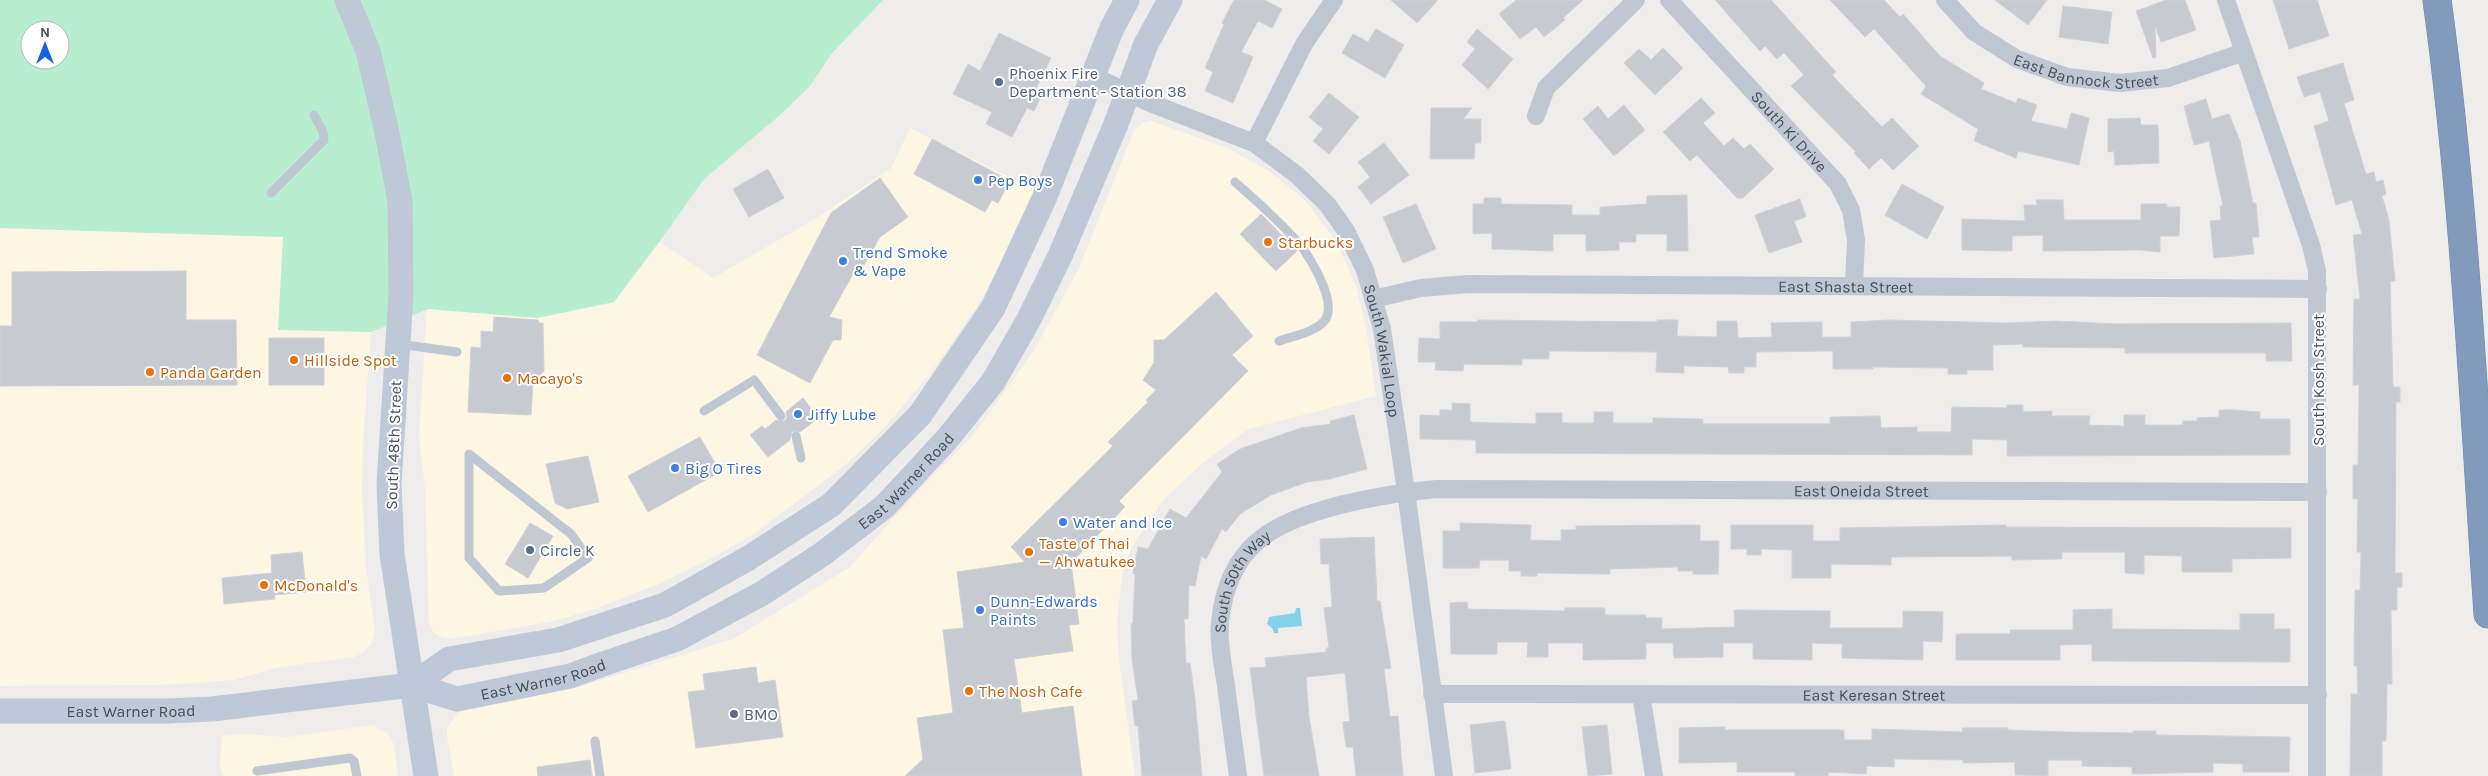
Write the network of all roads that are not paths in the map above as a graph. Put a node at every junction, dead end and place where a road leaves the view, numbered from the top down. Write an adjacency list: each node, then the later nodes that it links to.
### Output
1 (347, 0): 24 (main road, South 48th Street)
2 (1127, 0): 11 (main road, East Warner Road)
3 (1170, 0): 12 (main road, East Warner Road)
4 (1334, 0): 15 (street)
5 (1636, 0): 14 (street)
6 (1669, 0): 19 (street, South Ki Drive)
7 (1945, 0): 10 (street, East Bannock Street)
8 (2226, 0): 10 (street, South Kosh Street)
9 (2437, 0): 33 (highway)
10 (2244, 52): 21 (street, South Kosh Street)
11 (1093, 76): 12 (street, South Wakial Loop); 18 (main road, East Warner Road)
12 (1127, 92): 15 (street, South Wakial Loop); 20 (main road, East Warner Road)
13 (314, 115): 17 (lane)
14 (1536, 116)
15 (1254, 143): 22 (street, South Wakial Loop)
16 (1235, 182): 23 (lane)
17 (271, 193)
18 (1011, 272): 20 (main road); 34 (main road, East Warner Road)
19 (1854, 285): 21 (street, East Shasta Street); 22 (street, East Shasta Street)
20 (1046, 286): 34 (main road, East Warner Road)
21 (2318, 289): 31 (street, South Kosh Street)
22 (1373, 299): 30 (street, South Wakial Loop)
23 (1279, 340)
24 (398, 344): 25 (lane); 34 (main road, South 48th Street)
25 (457, 352)
26 (704, 411): 27 (lane)
27 (780, 416)
28 (796, 436): 29 (lane)
29 (801, 458)
30 (1406, 491): 31 (street, East Oneida Street); 35 (street, South Wakial Loop); 44 (street, South 50th Way)
31 (2318, 492): 37 (street, South Kosh Street)
32 (588, 558): 32 (lane)
33 (2488, 614)
34 (412, 685): 38 (main road, East Warner Road); 42 (main road, South 48th Street)
35 (1432, 694): 36 (street, East Keresan Street); 45 (street, South Wakial Loop)
36 (1641, 694): 37 (street, East Keresan Street); 46 (street)
37 (2318, 695): 47 (street, South Kosh Street)
38 (0, 711)
39 (595, 741): 43 (lane)
40 (257, 771): 41 (lane)
41 (357, 776)
42 (426, 776)
43 (600, 776)
44 (1238, 776)
45 (1444, 776)
46 (1654, 776)
47 (2317, 776)

